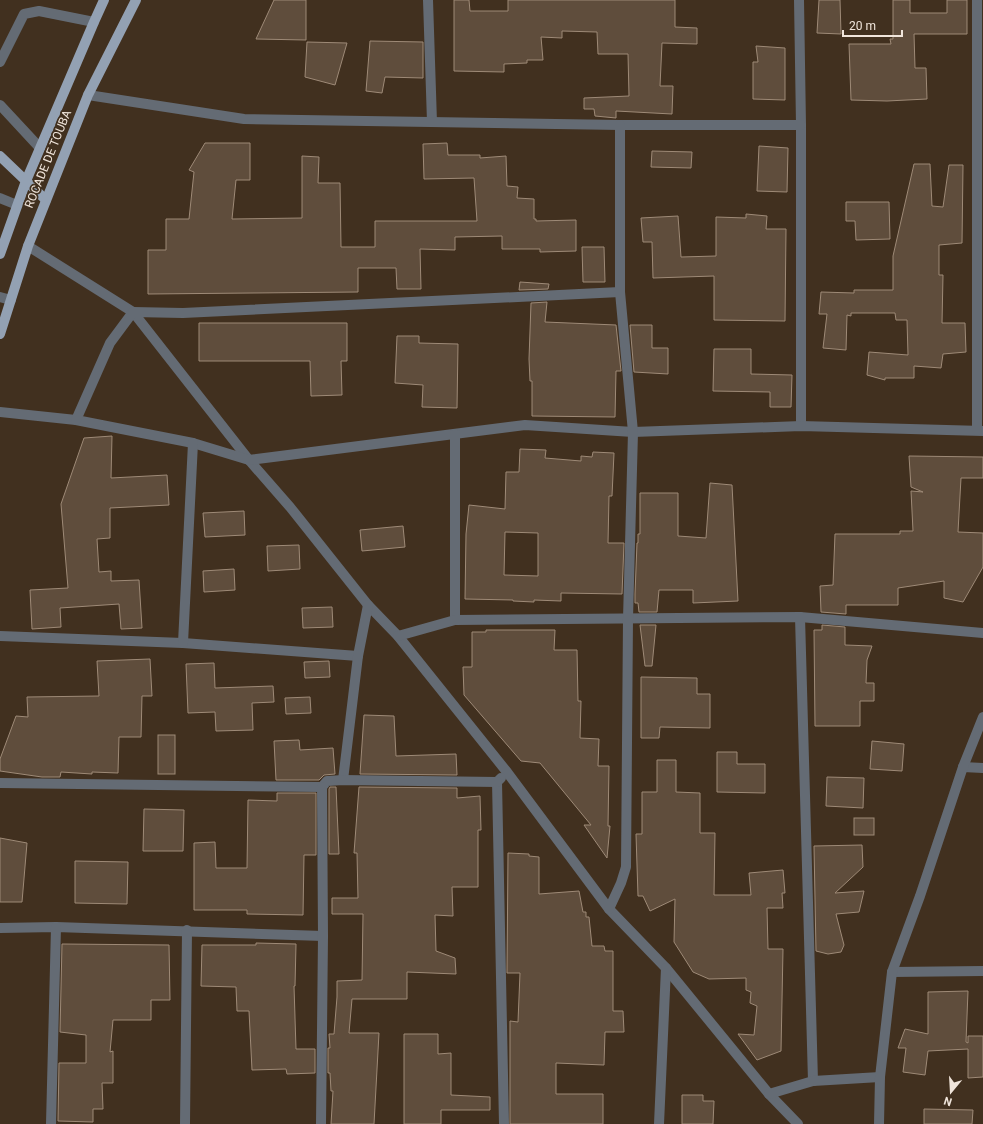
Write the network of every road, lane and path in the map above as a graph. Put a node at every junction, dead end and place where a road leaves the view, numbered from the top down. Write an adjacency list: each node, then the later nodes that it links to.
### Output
1 (104, 0): 6 (main road, ROCADE DE TOUBA)
2 (136, 0): 8 (main road, ROCADE DE TOUBA)
3 (428, 0): 10 (street)
4 (799, 0): 12 (street)
5 (977, 0): 29 (street)
6 (94, 22): 7 (street); 13 (main road, ROCADE DE TOUBA)
7 (0, 62)
8 (88, 95): 10 (street); 17 (main road, ROCADE DE TOUBA)
9 (0, 104): 13 (street)
10 (432, 122): 11 (street)
11 (620, 125): 12 (street); 21 (street)
12 (801, 125): 28 (street)
13 (40, 148): 15 (main road, ROCADE DE TOUBA)
14 (0, 156): 15 (main road)
15 (26, 181): 17 (main road); 18 (main road, ROCADE DE TOUBA)
16 (0, 198): 18 (street)
17 (46, 200): 19 (main road, ROCADE DE TOUBA)
18 (17, 205): 20 (main road, ROCADE DE TOUBA)
19 (28, 246): 23 (main road, ROCADE DE TOUBA); 24 (street)
20 (0, 254)
21 (620, 292): 24 (street); 30 (street)
22 (0, 296): 23 (street)
23 (11, 300): 25 (main road, ROCADE DE TOUBA)
24 (133, 312): 27 (street); 33 (street)
25 (0, 334)
26 (0, 412): 27 (street)
27 (76, 420): 32 (street)
28 (800, 426): 29 (street); 30 (street)
29 (980, 430)
30 (633, 432): 31 (street); 36 (street)
31 (455, 434): 33 (street); 37 (street)
32 (193, 443): 33 (street); 41 (street)
33 (250, 460): 34 (street)
34 (368, 604): 40 (street); 42 (street)
35 (800, 617): 36 (street); 38 (street); 60 (street)
36 (628, 619): 37 (street); 51 (street)
37 (455, 620): 40 (street)
38 (983, 633)
39 (0, 636): 41 (street)
40 (398, 636): 46 (street)
41 (183, 643): 42 (street)
42 (358, 656): 47 (street)
43 (983, 717): 44 (street)
44 (963, 767): 45 (street); 58 (street)
45 (983, 768)
46 (507, 772): 48 (street); 51 (street)
47 (343, 780): 48 (street); 50 (street)
48 (497, 782): 65 (street)
49 (0, 783): 50 (street)
50 (322, 787): 55 (street)
51 (609, 910): 56 (street)
52 (56, 927): 53 (street); 54 (street); 62 (street)
53 (0, 928)
54 (186, 930): 55 (street); 63 (street)
55 (323, 936): 64 (street)
56 (666, 968): 61 (street); 66 (street)
57 (983, 971): 58 (street)
58 (892, 972): 59 (street)
59 (880, 1077): 60 (street); 68 (street)
60 (813, 1080): 61 (street)
61 (769, 1094): 67 (street)
62 (51, 1124)
63 (185, 1124)
64 (322, 1124)
65 (504, 1124)
66 (659, 1124)
67 (798, 1124)
68 (879, 1124)

